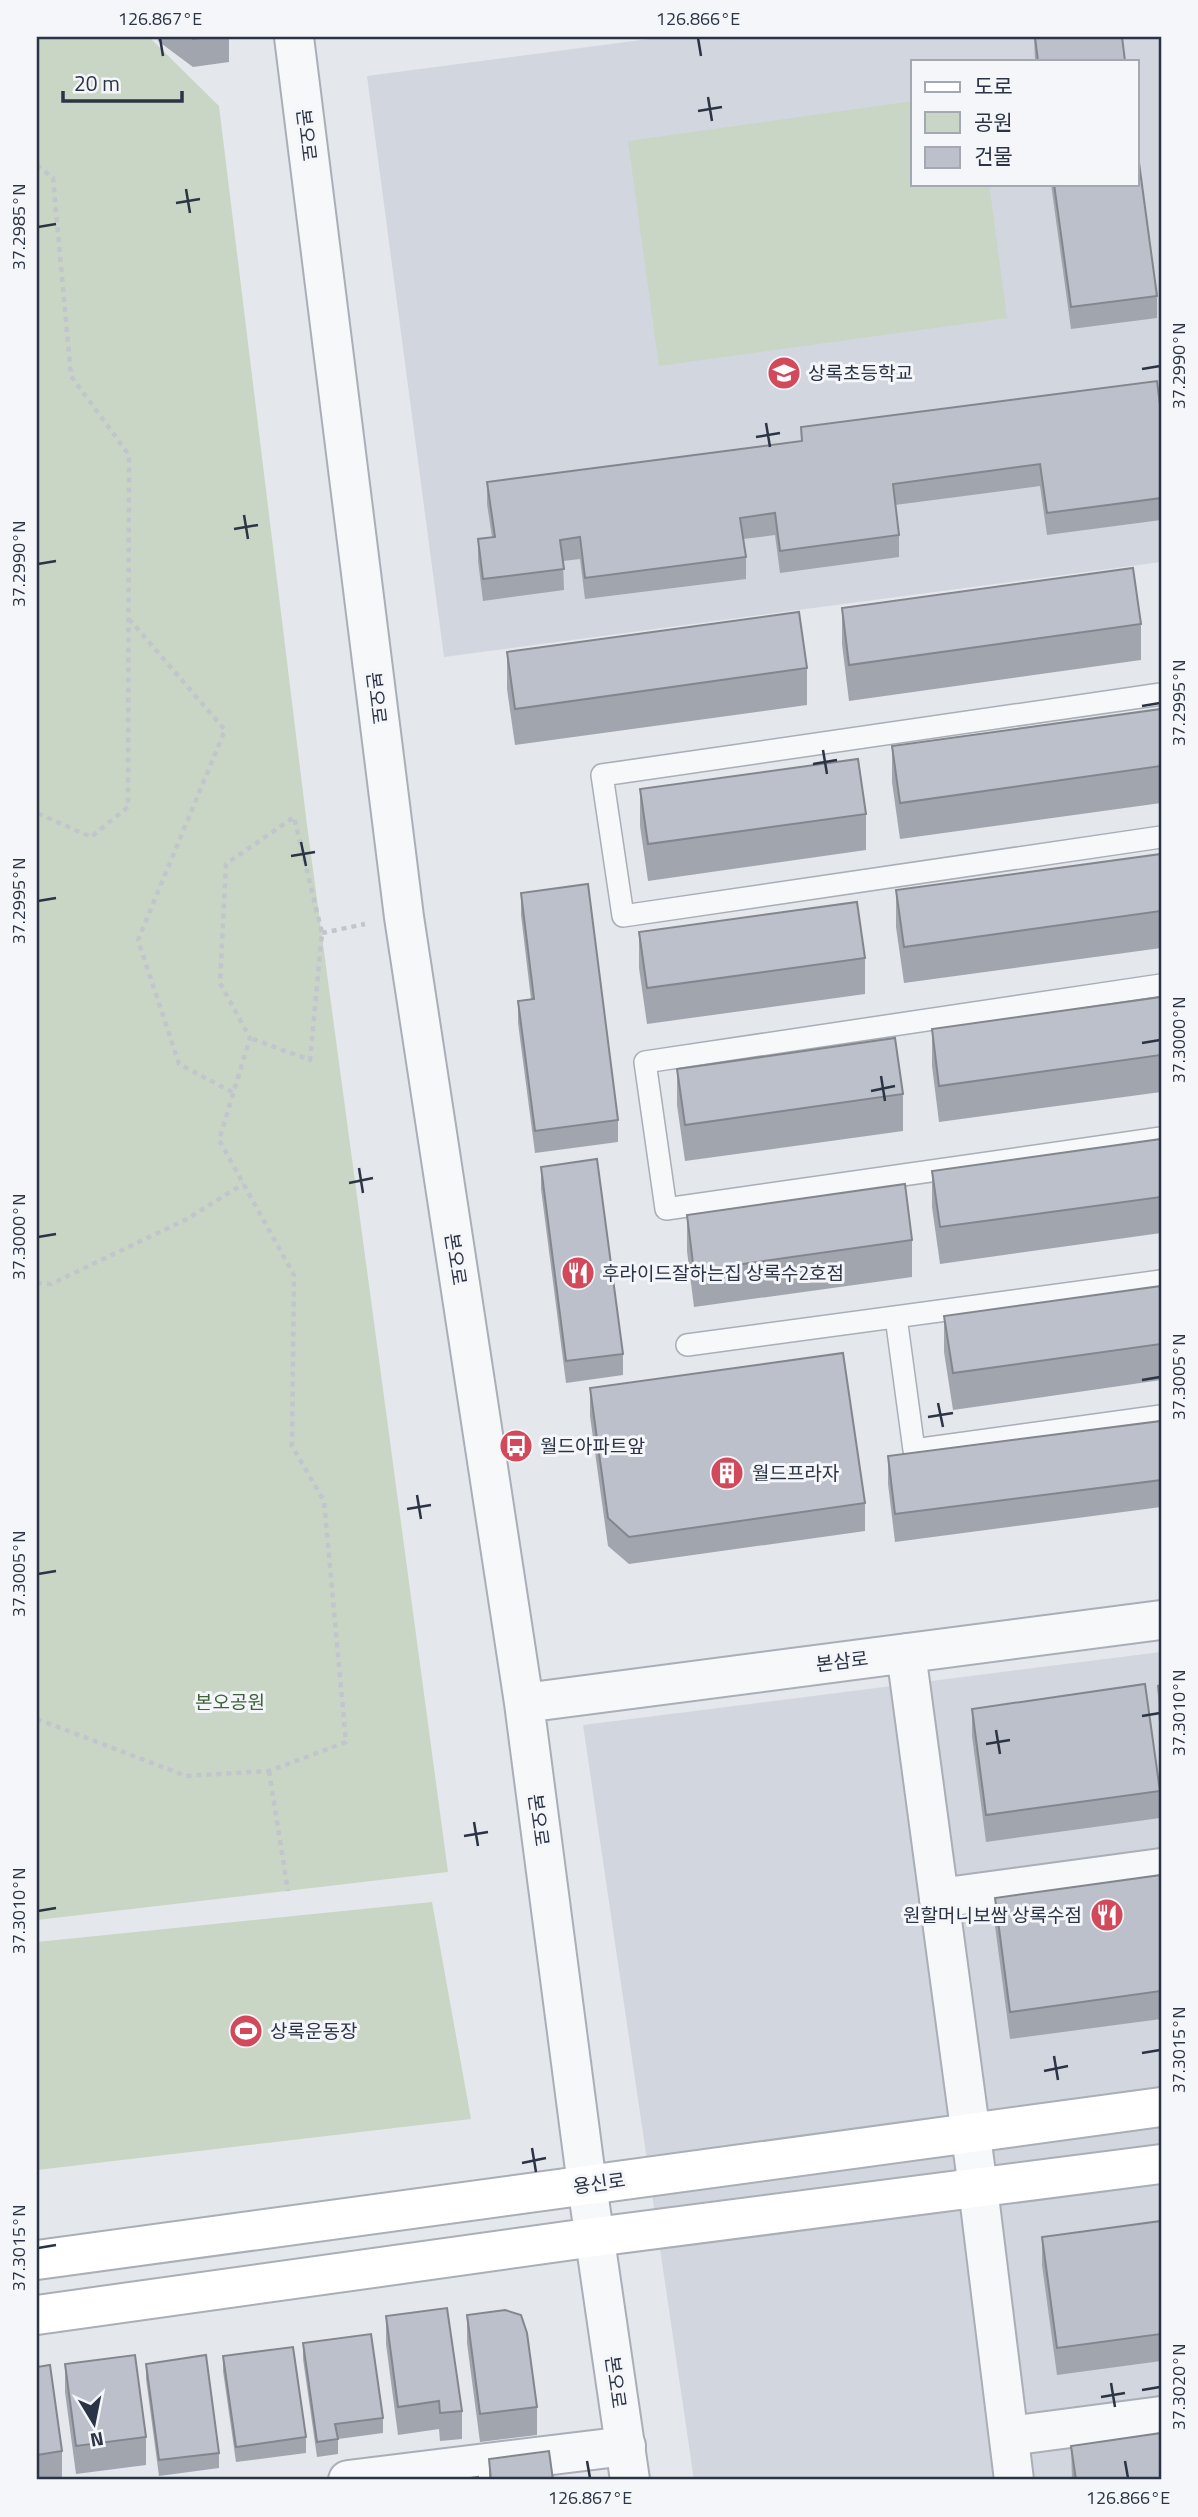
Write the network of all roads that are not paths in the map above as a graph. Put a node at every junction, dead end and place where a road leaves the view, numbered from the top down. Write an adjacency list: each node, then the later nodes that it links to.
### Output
1 (294, 37): 12 (street, 본오로)
2 (1161, 694): 3 (lane)
3 (1161, 837)
4 (1161, 985): 5 (lane)
5 (1161, 1138)
6 (1161, 1281): 7 (lane)
7 (896, 1317): 8 (lane); 9 (lane)
8 (687, 1345)
9 (1161, 1416)
10 (1161, 1620): 11 (street, 본삼로)
11 (906, 1653): 12 (street, 본삼로); 14 (street)
12 (524, 1703): 18 (street, 본오로)
13 (1161, 1868): 14 (street)
14 (939, 1898): 16 (street)
15 (1161, 2107): 16 (main road, 용신로)
16 (971, 2132): 18 (main road, 용신로); 19 (street)
17 (1161, 2164): 19 (main road)
18 (587, 2185): 20 (street, 본오로); 21 (main road, 용신로)
19 (978, 2188): 20 (main road); 24 (street)
20 (595, 2236): 22 (main road); 25 (street, 본오로)
21 (37, 2260)
22 (37, 2315)
23 (1161, 2416): 24 (street)
24 (1009, 2436): 27 (street)
25 (628, 2463): 26 (street)
26 (348, 2480)
27 (1014, 2480)

